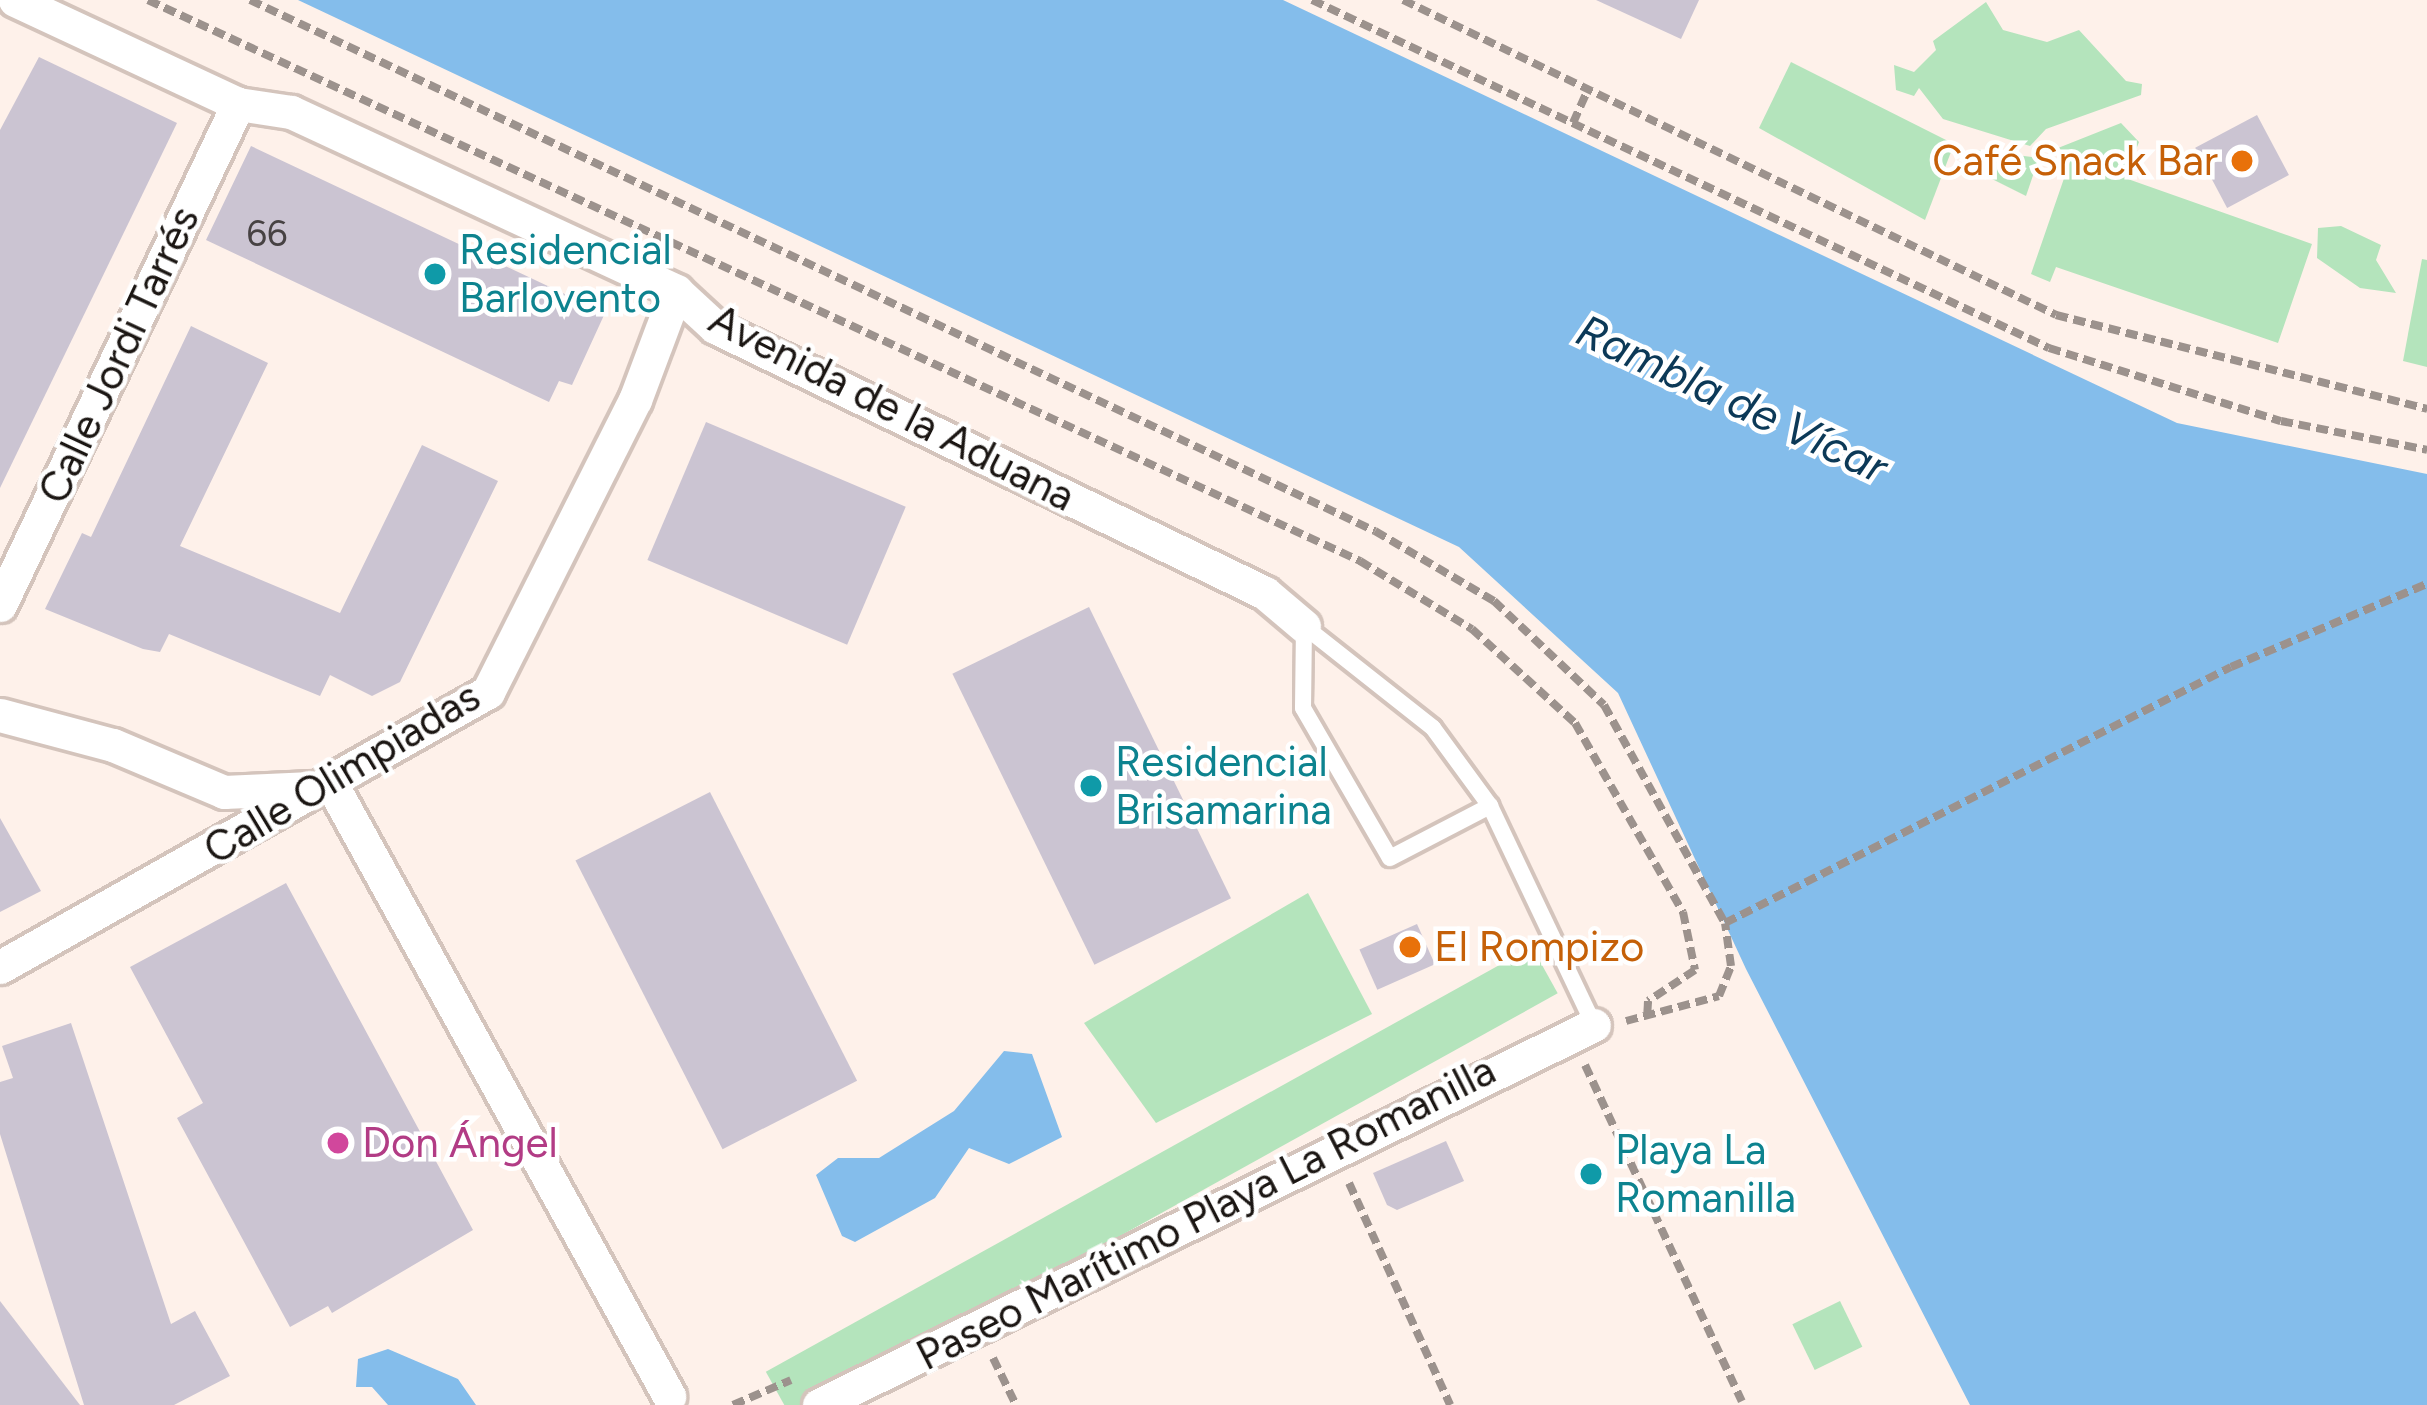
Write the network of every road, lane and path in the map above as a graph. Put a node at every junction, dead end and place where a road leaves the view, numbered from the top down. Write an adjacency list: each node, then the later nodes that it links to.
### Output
1 (5, 0): 6 (street)
2 (14, 0): 8 (street, Avenida de la Aduana)
3 (250, 0): 19 (path)
4 (1312, 0): 9 (path)
5 (1402, 0): 7 (path)
6 (0, 10)
7 (1588, 89): 9 (path); 11 (path)
8 (238, 104): 10 (street, Avenida de la Aduana); 14 (street, Calle Jordi Tarrés)
9 (1573, 123): 12 (path)
10 (676, 291): 15 (street, Avenida de la Aduana); 17 (street, Calle Olimpiadas)
11 (2427, 409)
12 (2427, 450)
13 (2427, 584): 19 (path)
14 (0, 605)
15 (1304, 626): 18 (lane); 18 (lane)
16 (0, 715): 17 (street)
17 (333, 787): 20 (street, Calle Olimpiadas); 24 (street)
18 (1490, 806): 21 (lane)
19 (1725, 923): 21 (path)
20 (0, 967)
21 (1582, 1028): 22 (street, Paseo Marítimo Playa La Romanilla); 25 (path)
22 (1333, 1148): 23 (street, Paseo Marítimo Playa La Romanilla); 28 (path)
23 (979, 1330): 26 (street, Paseo Marítimo Playa La Romanilla); 27 (path)
24 (669, 1396)
25 (1742, 1401)
26 (819, 1405)
27 (1016, 1405)
28 (1450, 1405)

